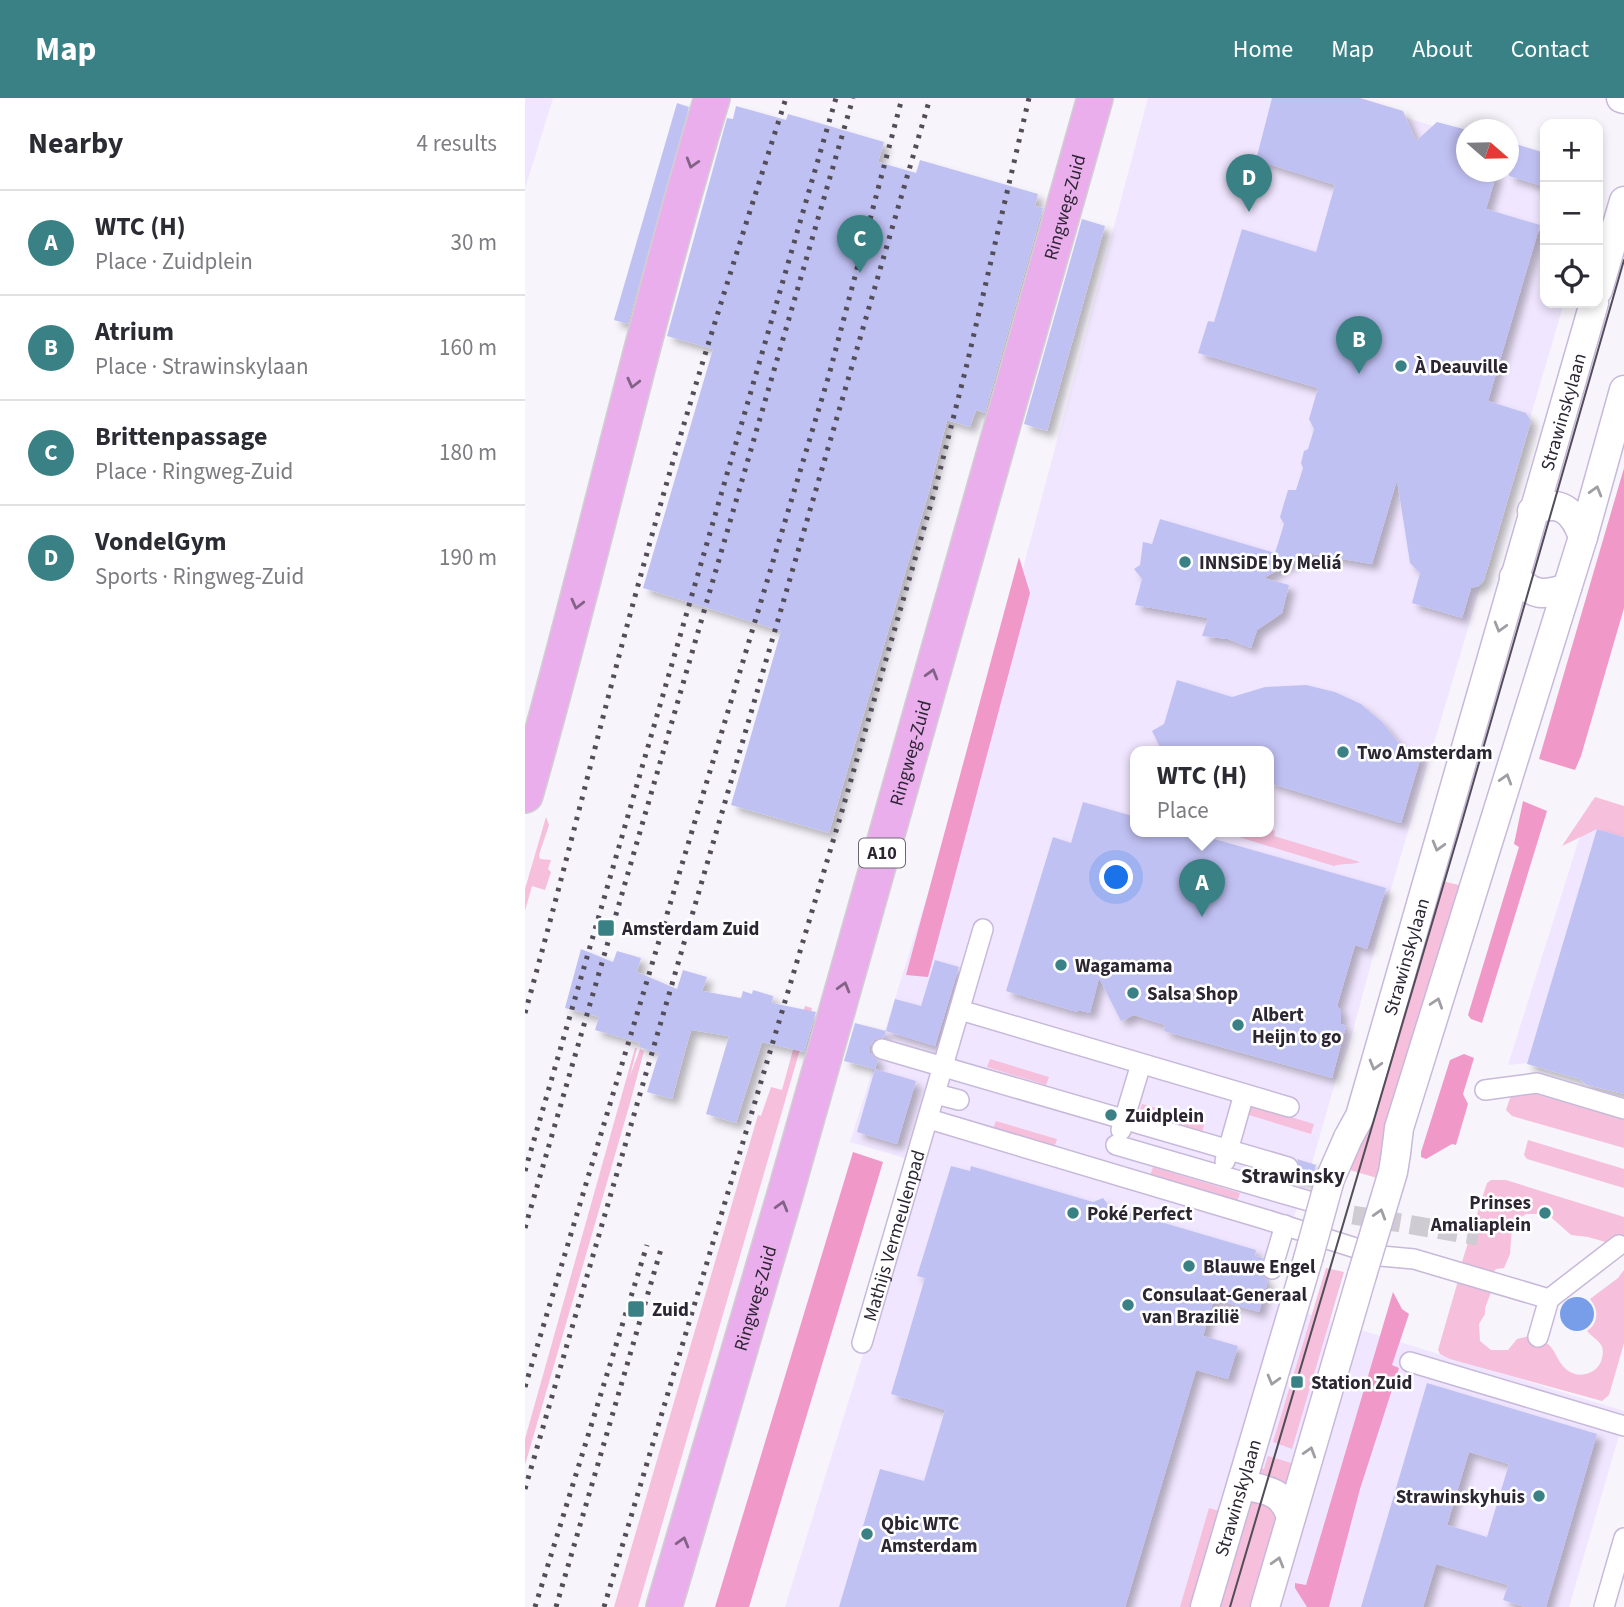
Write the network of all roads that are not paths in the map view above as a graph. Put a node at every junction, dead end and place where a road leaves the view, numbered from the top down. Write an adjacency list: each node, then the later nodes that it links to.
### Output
1 (712, 98): 11 (highway, one-way to 11)
2 (1095, 98): 45 (highway, Ringweg-Zuid / A10, one-way to 2)
3 (1624, 201): 4 (street)
4 (1603, 273)
5 (1593, 308): 7 (street, Strawinskylaan)
6 (1624, 390): 8 (street, one-way to 6)
7 (1532, 511): 8 (street); 9 (street, Strawinskylaan)
8 (1583, 537): 10 (street)
9 (1514, 578): 10 (street); 34 (street, Strawinskylaan, one-way to 34, bridge)
10 (1567, 588): 42 (street, one-way to 10, bridge)
11 (525, 795)
12 (983, 929): 13 (street)
13 (960, 1010): 15 (street); 16 (street)
14 (882, 1049): 16 (street)
15 (1140, 1064): 19 (street); 23 (street)
16 (944, 1066): 18 (street); 23 (street)
17 (1485, 1090): 22 (street)
18 (936, 1094): 20 (street); 24 (street)
19 (1244, 1094): 21 (street); 26 (street)
20 (960, 1100)
21 (1289, 1107)
22 (1624, 1109)
23 (1124, 1118): 25 (street); 26 (street)
24 (927, 1124): 27 (street); 38 (street, Mathijs Vermeulenpad)
25 (1116, 1145): 27 (street); 28 (street)
26 (1229, 1149): 28 (street); 29 (street)
27 (1108, 1172): 31 (street)
28 (1221, 1175): 29 (street)
29 (1273, 1191): 30 (street); 31 (street)
30 (1319, 1204)
31 (1264, 1219): 32 (street)
32 (1285, 1225): 34 (street); 35 (street)
33 (1619, 1245): 36 (street)
34 (1309, 1246): 36 (street); 41 (street, Strawinskylaan, one-way to 41)
35 (1272, 1269)
36 (1549, 1299): 37 (street)
37 (1538, 1337)
38 (862, 1343)
39 (1410, 1362): 40 (street)
40 (1624, 1426)
41 (1242, 1485): 42 (street); 46 (street, Strawinskylaan)
42 (1291, 1517): 47 (street, one-way to 42)
43 (1624, 1538): 44 (street)
44 (1617, 1584): 48 (street)
45 (664, 1607)
46 (1205, 1607)
47 (1265, 1607)
48 (1604, 1607)

